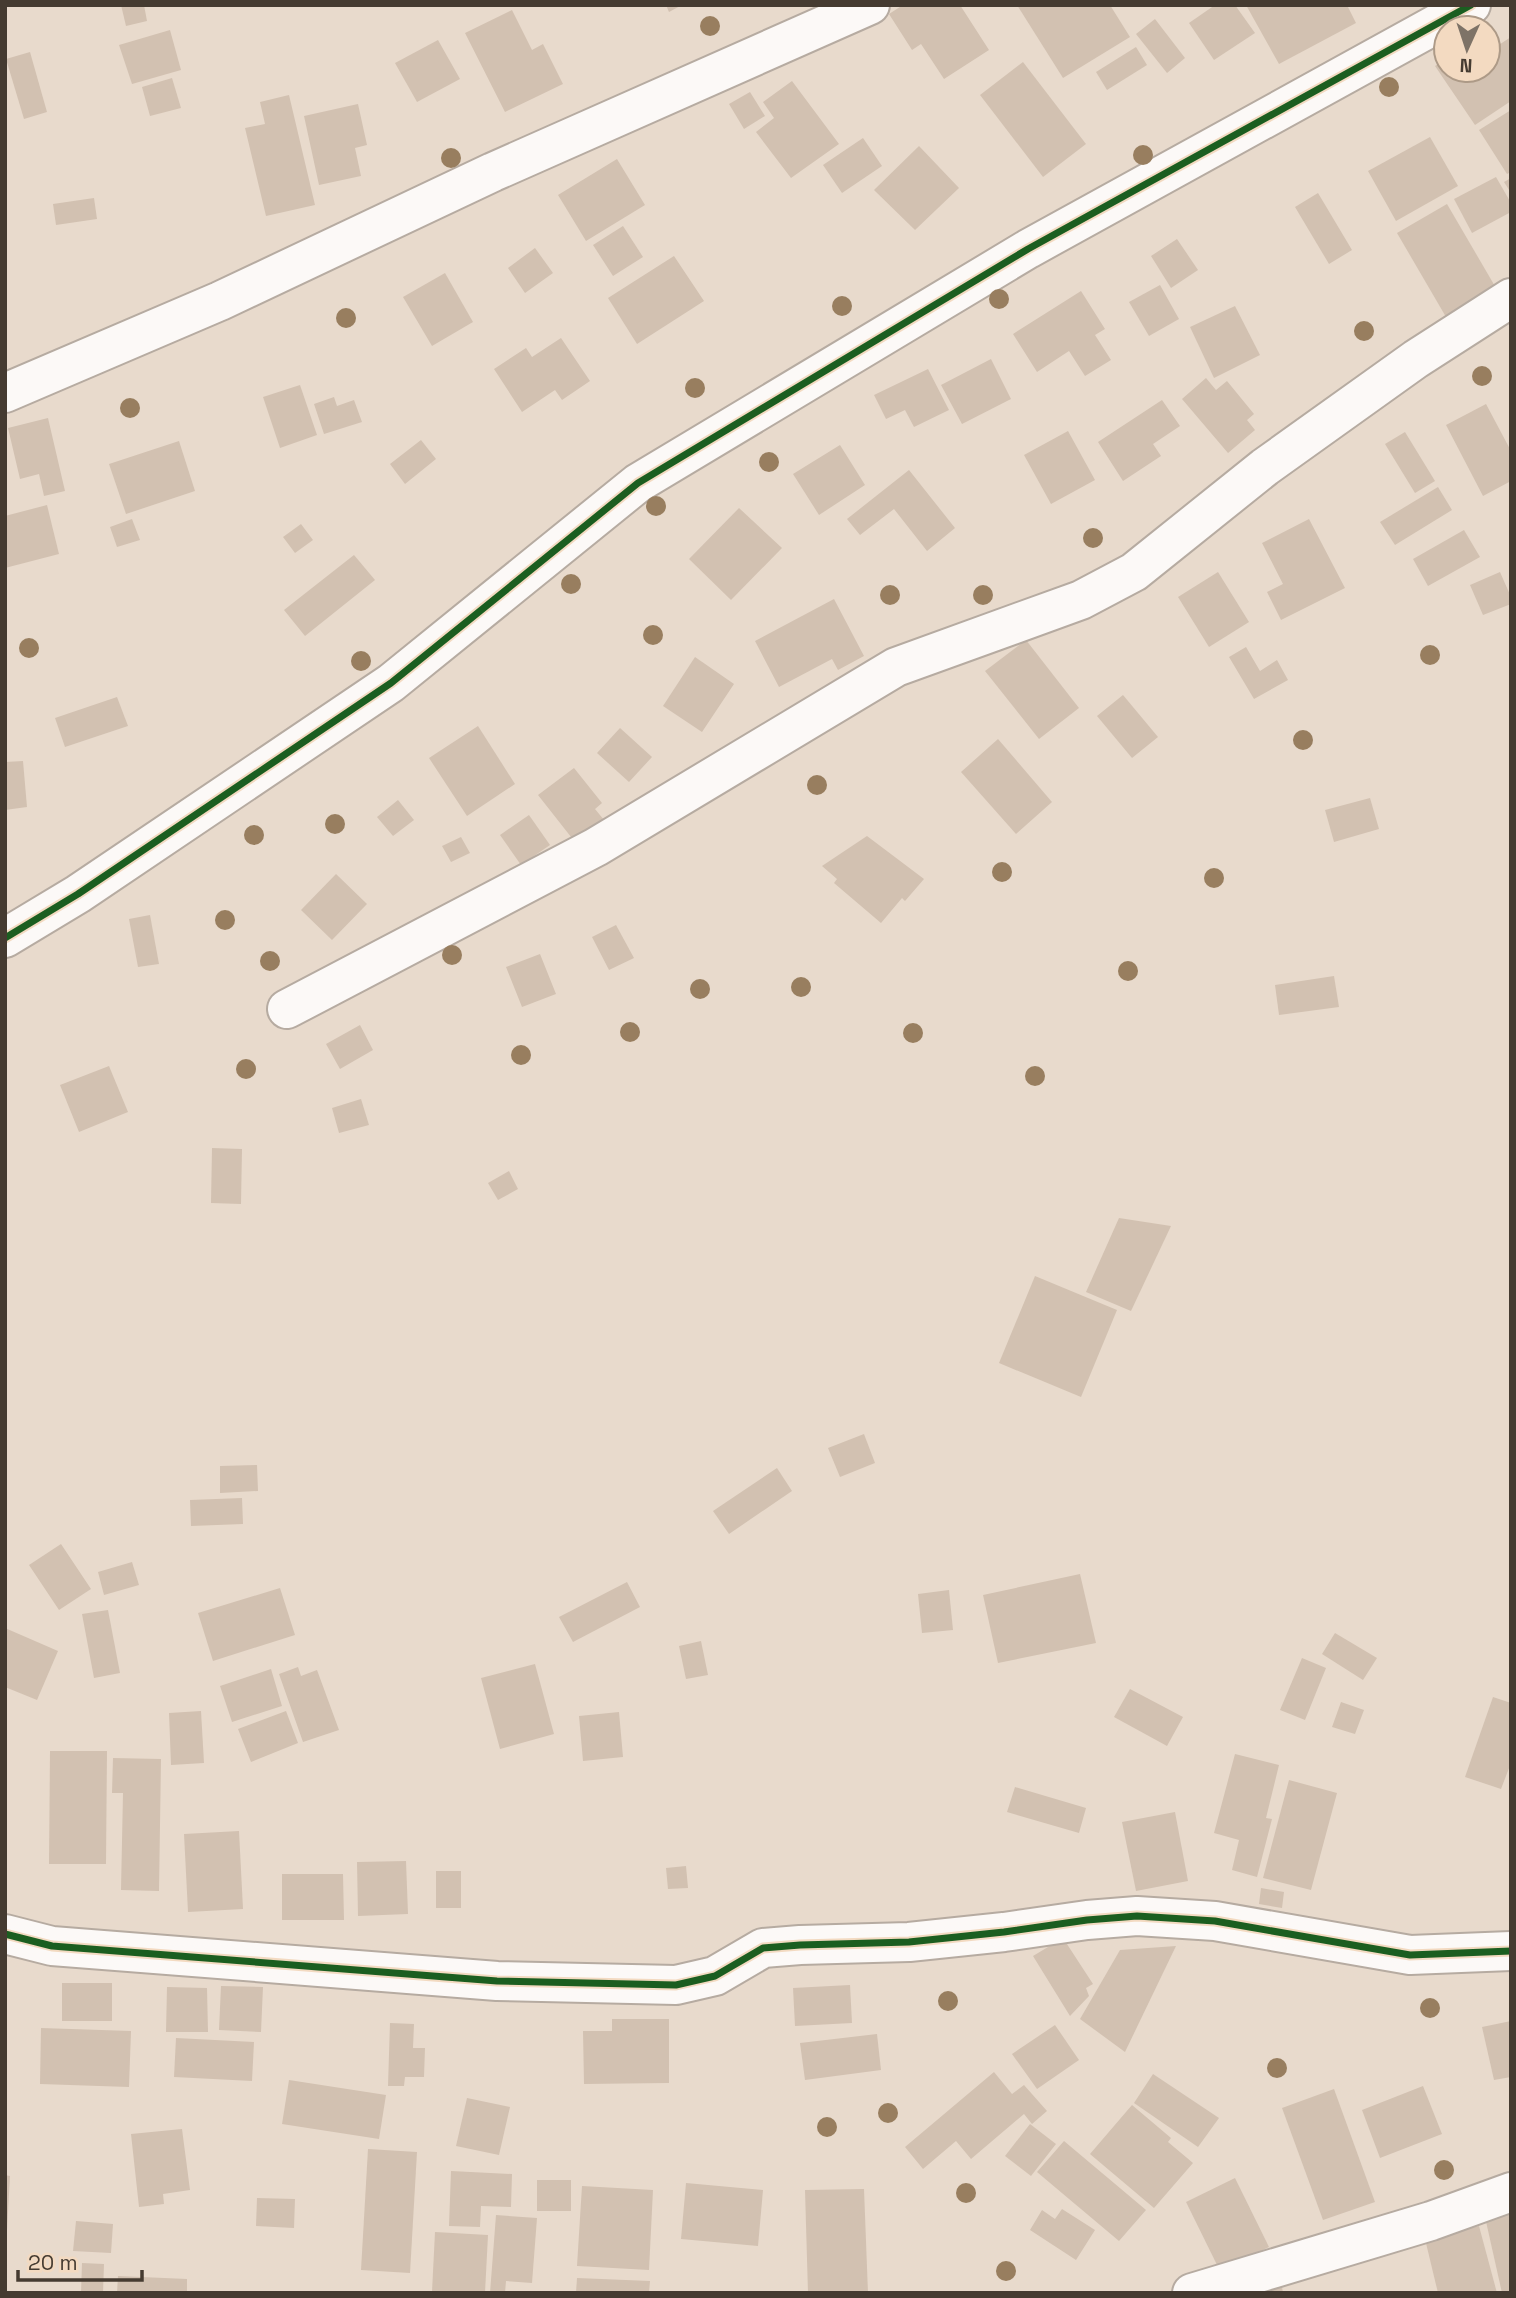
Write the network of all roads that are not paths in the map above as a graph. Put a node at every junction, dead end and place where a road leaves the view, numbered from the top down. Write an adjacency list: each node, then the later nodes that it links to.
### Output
1 (870, 5): 4 (street)
2 (1471, 5): 5 (street)
3 (1511, 298): 6 (street)
4 (5, 393)
5 (5, 938)
6 (287, 1009)
7 (5, 1934): 8 (street)
8 (1511, 1951)
9 (1511, 2192): 10 (street)
10 (1192, 2293)

